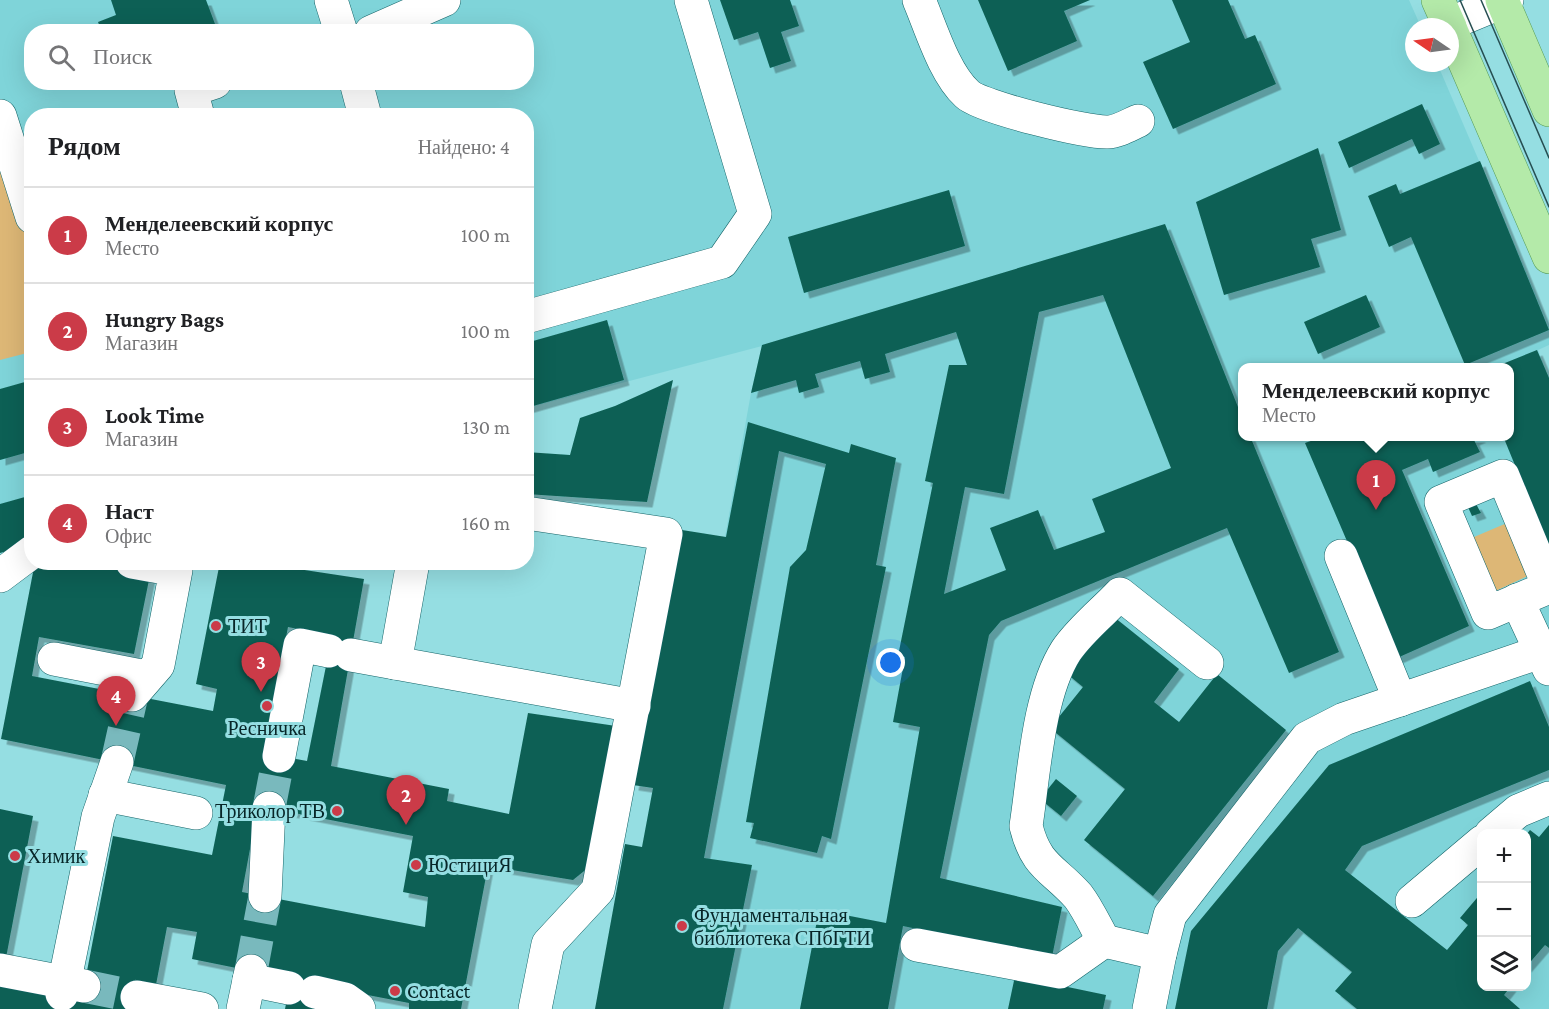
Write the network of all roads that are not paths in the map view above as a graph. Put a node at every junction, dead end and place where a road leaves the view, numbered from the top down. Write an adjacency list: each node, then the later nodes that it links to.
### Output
1 (332, 0): 7 (street)
2 (444, 0): 8 (street)
3 (691, 0): 19 (street)
4 (919, 0): 16 (street)
5 (1503, 0): 6 (street); 14 (main road)
6 (1453, 18)
7 (339, 24)
8 (389, 24)
9 (1459, 48): 18 (main road)
10 (191, 90): 12 (street)
11 (358, 90): 13 (street)
12 (196, 108)
13 (362, 108)
14 (1549, 110)
15 (0, 116): 17 (street)
16 (1138, 121)
17 (24, 192)
18 (1549, 257)
19 (534, 315)
20 (534, 514): 32 (street)
21 (1341, 556): 31 (street)
22 (24, 558): 25 (street)
23 (176, 570): 28 (street)
24 (412, 570): 29 (street)
25 (0, 576)
26 (1517, 600): 27 (street)
27 (1546, 657): 31 (street)
28 (54, 659)
29 (395, 663): 32 (street); 33 (street)
30 (1207, 663): 43 (street)
31 (1400, 700): 45 (street)
32 (634, 706): 51 (street)
33 (279, 756)
34 (117, 762): 35 (street)
35 (105, 795): 38 (street); 46 (street)
36 (1549, 798): 39 (street)
37 (269, 808): 41 (street)
38 (196, 813)
39 (1497, 829)
40 (1477, 846): 42 (street)
41 (265, 896)
42 (1412, 901)
43 (1104, 941): 44 (street); 45 (street)
44 (917, 945)
45 (1160, 954): 52 (street)
46 (0, 970)
47 (248, 987): 50 (street)
48 (137, 997): 49 (street)
49 (202, 1009)
50 (359, 1009)
51 (535, 1009)
52 (1149, 1009)

